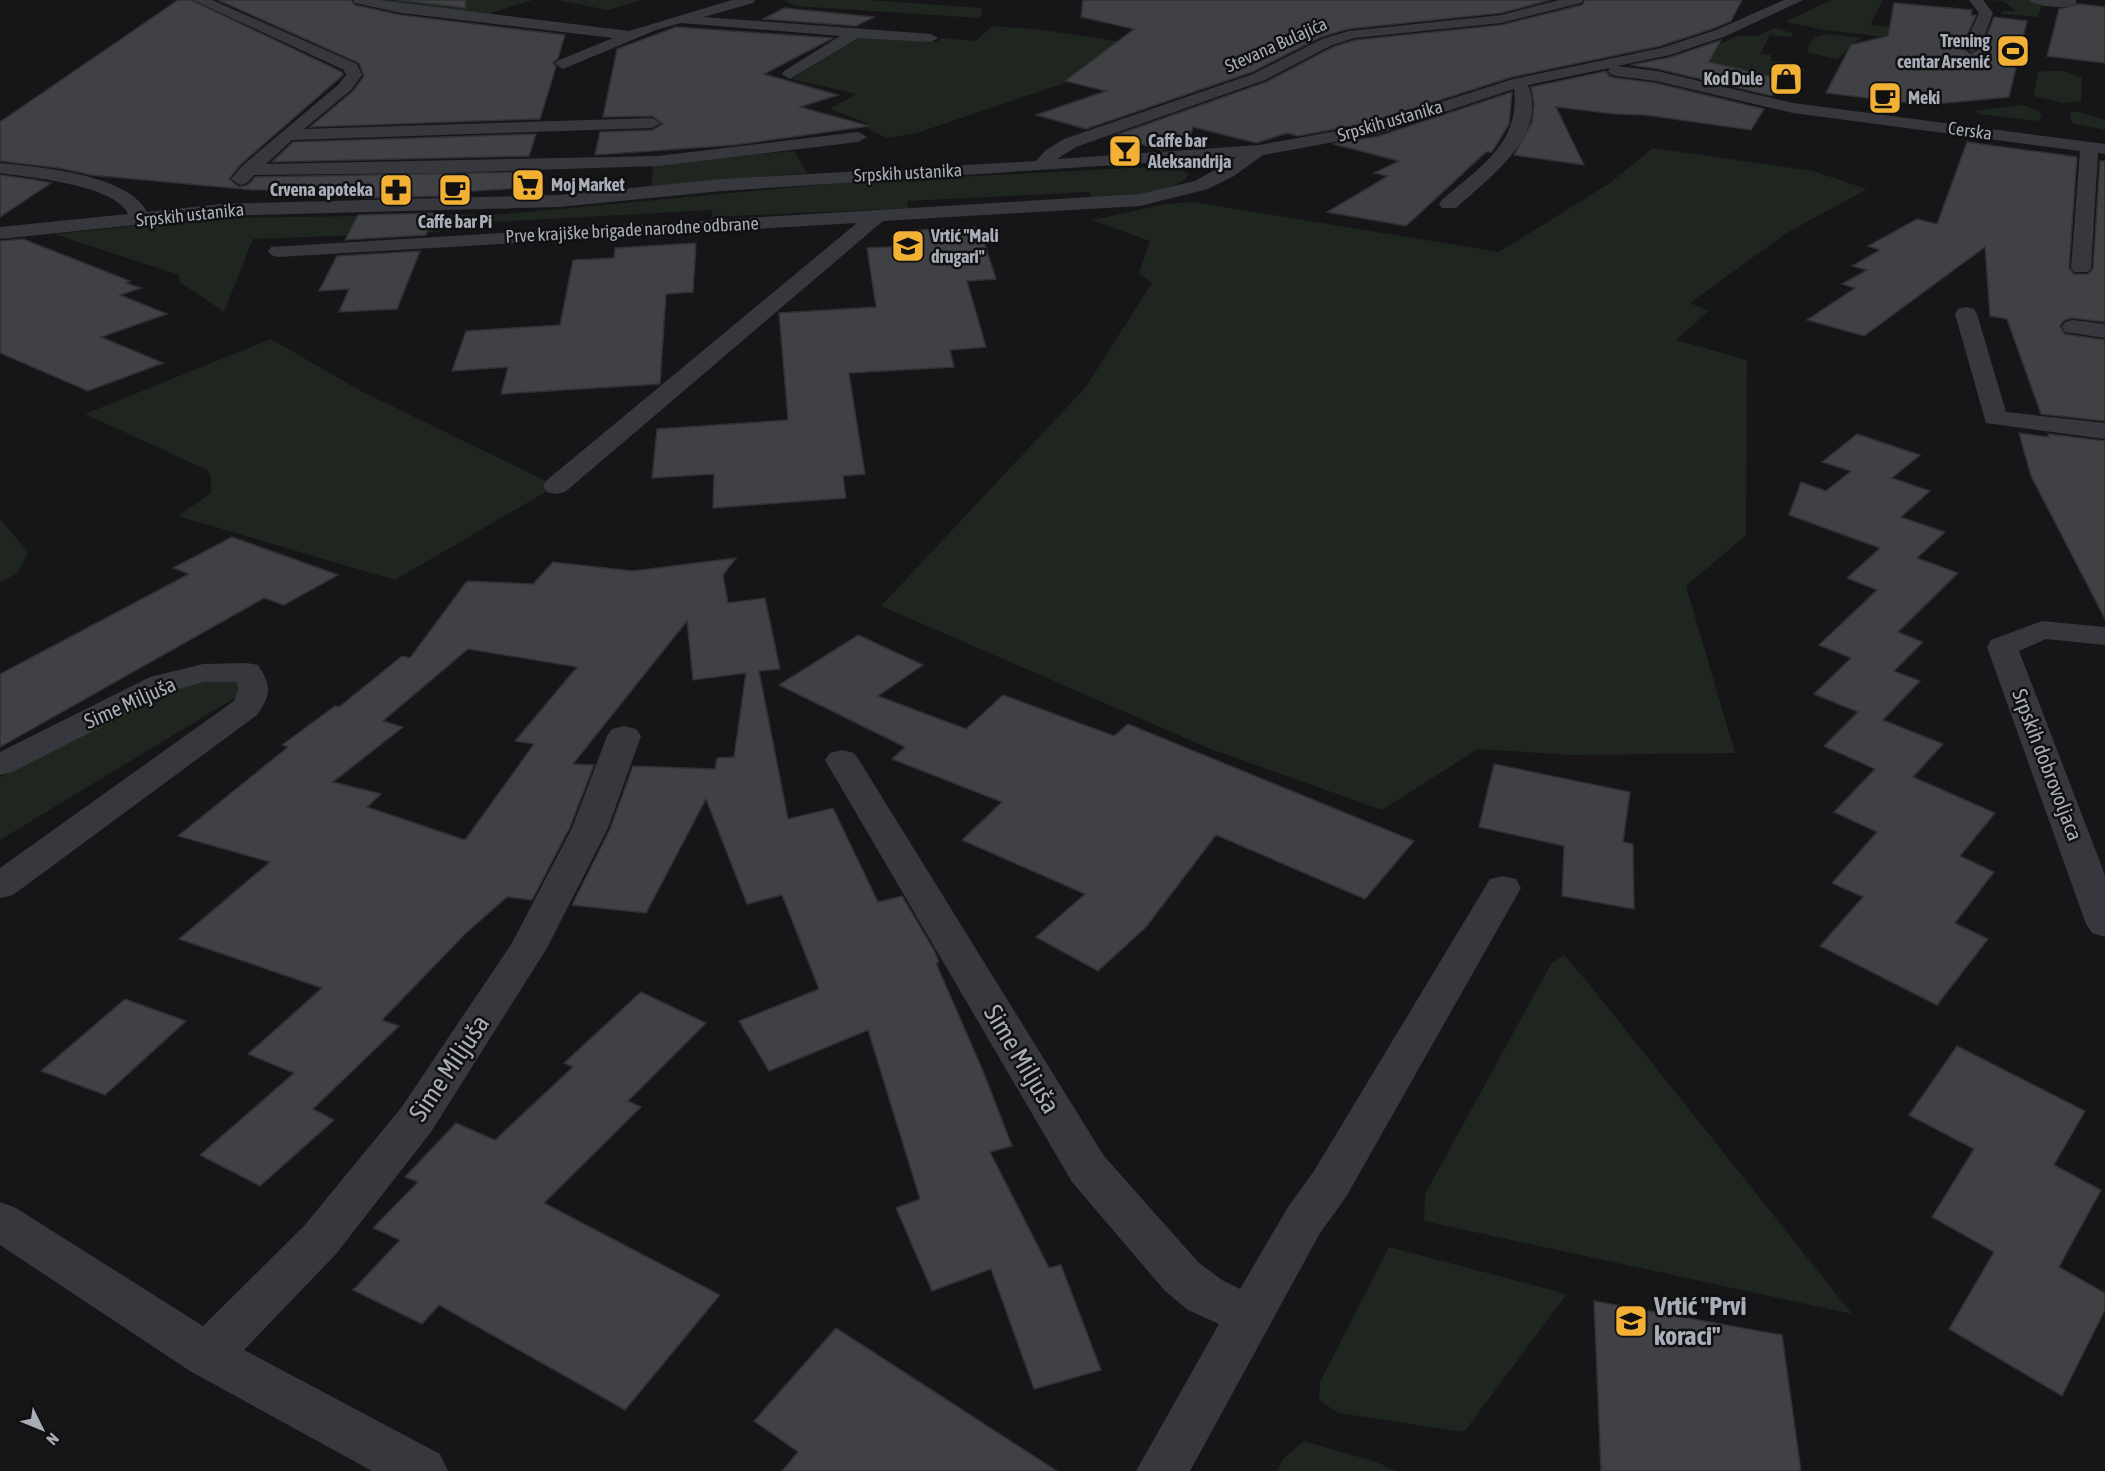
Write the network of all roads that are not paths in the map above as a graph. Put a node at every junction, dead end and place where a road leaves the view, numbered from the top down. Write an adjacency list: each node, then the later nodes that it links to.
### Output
1 (200, 0): 23 (street)
2 (360, 0): 11 (street)
3 (748, 0): 9 (street)
4 (1576, 0): 28 (street, Stevana Bulajića)
5 (1796, 0): 13 (street, Srpskih ustanika)
6 (1976, 0): 14 (street)
7 (2036, 0): 8 (street)
8 (2070, 3)
9 (681, 19): 10 (street); 11 (street)
10 (855, 33): 12 (street); 19 (street)
11 (628, 35): 15 (street)
12 (931, 38)
13 (1686, 45): 16 (street, Srpskih ustanika); 18 (street)
14 (1972, 47)
15 (563, 64)
16 (1607, 64): 17 (street, Srpskih ustanika); 18 (street, Cerska)
17 (1575, 70): 20 (street, Srpskih ustanika); 21 (street, Cerska)
18 (1690, 70): 21 (street, Cerska)
19 (790, 74)
20 (1519, 82): 26 (street, Srpskih ustanika); 33 (street)
21 (1834, 114): 25 (street, Cerska)
22 (652, 123): 23 (street)
23 (287, 135): 30 (street)
24 (858, 136): 30 (street)
25 (2097, 148): 38 (street)
26 (1259, 150): 27 (street, Srpskih ustanika); 31 (street, Prve krajiške brigade narodne odbrane)
27 (1215, 155): 28 (street, Srpskih ustanika); 31 (street)
28 (1041, 165): 32 (street, Srpskih ustanika)
29 (0, 168): 35 (street)
30 (248, 170): 32 (street)
31 (1190, 190): 34 (street, Prve krajiške brigade narodne odbrane)
32 (224, 199): 35 (street, Srpskih ustanika)
33 (1449, 204)
34 (877, 216): 37 (street, Prve krajiške brigade narodne odbrane); 43 (street)
35 (140, 219): 36 (street, Srpskih ustanika)
36 (0, 233)
37 (278, 251)
38 (2081, 268)
39 (1966, 314): 42 (street)
40 (2073, 327): 41 (street)
41 (2105, 331)
42 (2105, 431)
43 (556, 486)
44 (2105, 636): 48 (street, Srpskih dobrovoljaca)
45 (624, 736): 54 (street, Sime Miljuša)
46 (842, 760): 53 (street, Sime Miljuša)
47 (0, 765): 49 (street, Sime Miljuša)
48 (2097, 877): 51 (street, Srpskih dobrovoljaca)
49 (0, 886)
50 (1503, 888): 53 (street)
51 (2105, 924)
52 (0, 1221): 54 (street)
53 (1249, 1315): 56 (street)
54 (207, 1355): 55 (street)
55 (422, 1471)
56 (1161, 1471)

